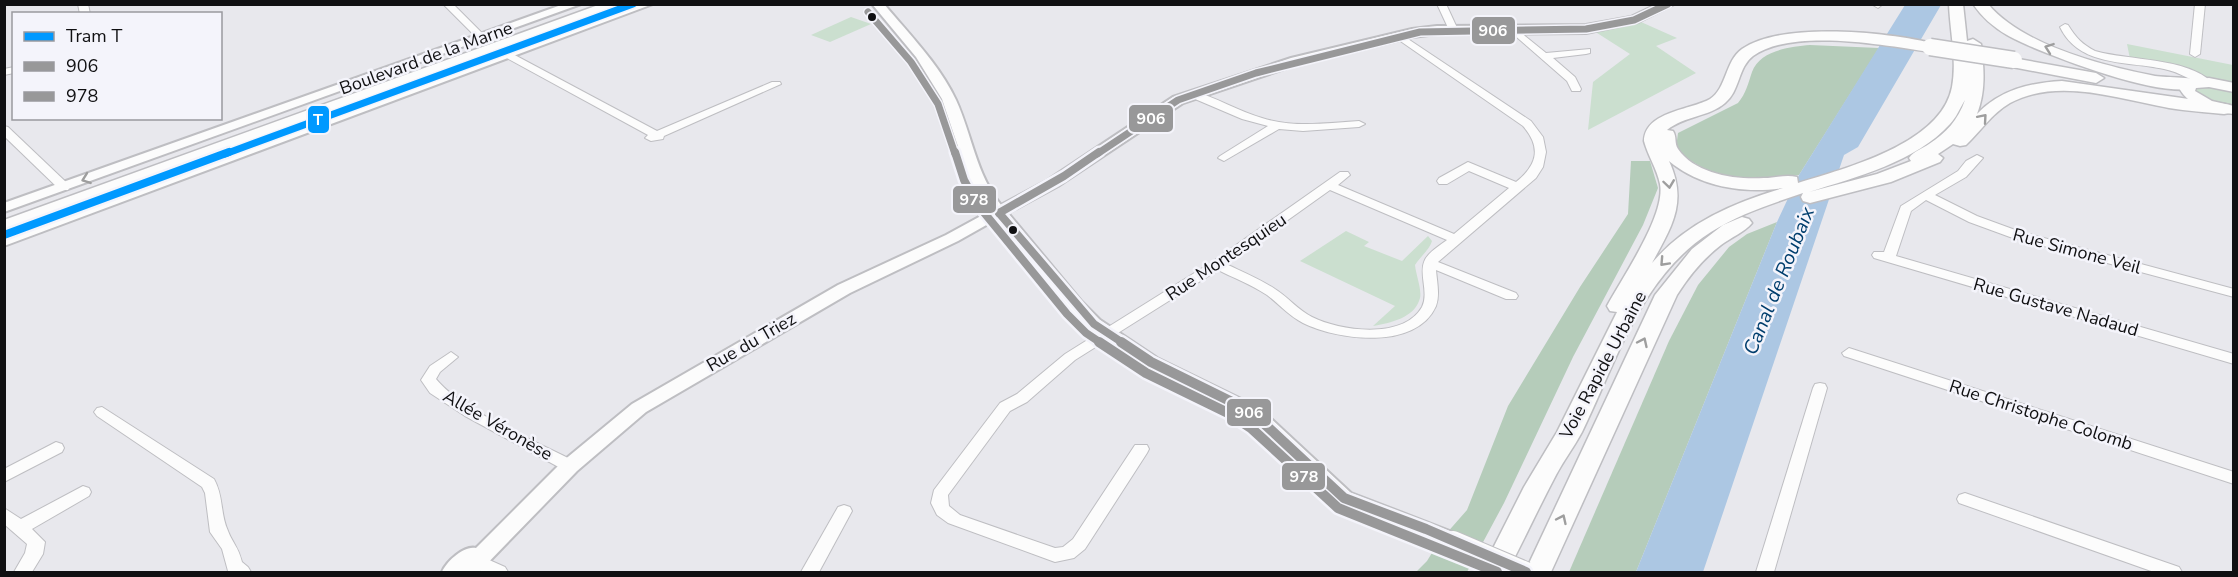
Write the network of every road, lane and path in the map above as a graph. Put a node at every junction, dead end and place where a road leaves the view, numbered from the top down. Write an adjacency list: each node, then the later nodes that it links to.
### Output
1 (447, 4): 17 (street)
2 (576, 4): 17 (street, Boulevard de la Marne)
3 (604, 4): 47 (main road, Boulevard de la Marne)
4 (616, 4): 48 (main road, Boulevard de la Marne)
5 (648, 4): 21 (street, Boulevard de la Marne)
6 (877, 4): 46 (street)
7 (1441, 4): 14 (street)
8 (1670, 4): 15 (street, Rue du Triez)
9 (1956, 4): 33 (main road, Voie Rapide Urbaine)
10 (1970, 4): 37 (main road)
11 (1980, 4): 24 (main road, one-way to 11)
12 (2200, 4): 20 (street)
13 (2065, 27): 26 (street)
14 (1453, 30): 15 (street, Rue du Triez); 16 (street, Rue du Triez)
15 (1515, 31): 22 (street)
16 (1399, 36): 29 (street, Rue du Triez); 42 (street)
17 (482, 38): 41 (street, Boulevard de la Marne, one-way to 41)
18 (1849, 40): 23 (main road, bridge); 43 (main road); 63 (main road, one-way to 63)
19 (1586, 51): 22 (street)
20 (2194, 54)
21 (509, 55): 25 (street); 50 (street, Boulevard de la Marne)
22 (1544, 56): 28 (street)
23 (2014, 62): 24 (main road); 26 (main road)
24 (2165, 83): 26 (main road)
25 (776, 84)
26 (2200, 88): 27 (main road); 30 (main road)
27 (2234, 88)
28 (1576, 89)
29 (1192, 94): 32 (street); 46 (street, Rue du Triez)
30 (2229, 109): 37 (main road, one-way to 30)
31 (1359, 124): 32 (street)
32 (1276, 126): 35 (street)
33 (1939, 126): 37 (main road); 43 (main road, Voie Rapide Urbaine)
34 (4, 129): 41 (street)
35 (1224, 158)
36 (1977, 158): 44 (street)
37 (1894, 164): 43 (main road); 80 (main road, Voie Rapide Urbaine, one-way to 37)
38 (1344, 175): 40 (street, Rue Montesquieu)
39 (1443, 181): 42 (street)
40 (1330, 186): 49 (street); 52 (street, Rue Montesquieu)
41 (64, 187): 45 (street, Boulevard de la Marne)
42 (1518, 187): 49 (street)
43 (1769, 191): 63 (main road, Voie Rapide Urbaine, one-way to 63)
44 (1926, 195): 53 (street, Rue Simone Veil); 58 (street, Rue Gustave Nadaud)
45 (4, 208)
46 (999, 213): 55 (street); 64 (street, Rue du Triez)
47 (4, 221)
48 (4, 227)
49 (1453, 238): 51 (street)
50 (4, 241)
51 (1430, 263): 52 (street); 54 (street)
52 (1217, 265): 55 (street, Rue Montesquieu)
53 (2234, 293)
54 (1511, 296)
55 (1107, 334): 62 (street, Rue Montesquieu); 79 (street, bridge)
56 (1849, 353): 66 (street, Rue Christophe Colomb)
57 (452, 357): 64 (street, Allée Véronèse)
58 (2234, 359)
59 (1821, 388): 81 (street)
60 (102, 412): 74 (street)
61 (56, 448): 65 (street)
62 (1141, 448)
63 (1552, 460): 78 (main road, Voie Rapide Urbaine)
64 (570, 466): 72 (street, Rue du Triez)
65 (4, 476)
66 (2234, 478)
67 (83, 492): 71 (street)
68 (1965, 499): 82 (street)
69 (844, 511): 77 (street)
70 (4, 514): 71 (street)
71 (21, 527): 73 (street)
72 (471, 564): 75 (street, Rue du Triez); 76 (street)
73 (23, 573)
74 (242, 573)
75 (452, 573)
76 (500, 573)
77 (810, 573)
78 (1494, 573)
79 (1526, 573)
80 (1538, 573)
81 (1765, 573)
82 (2173, 573)

